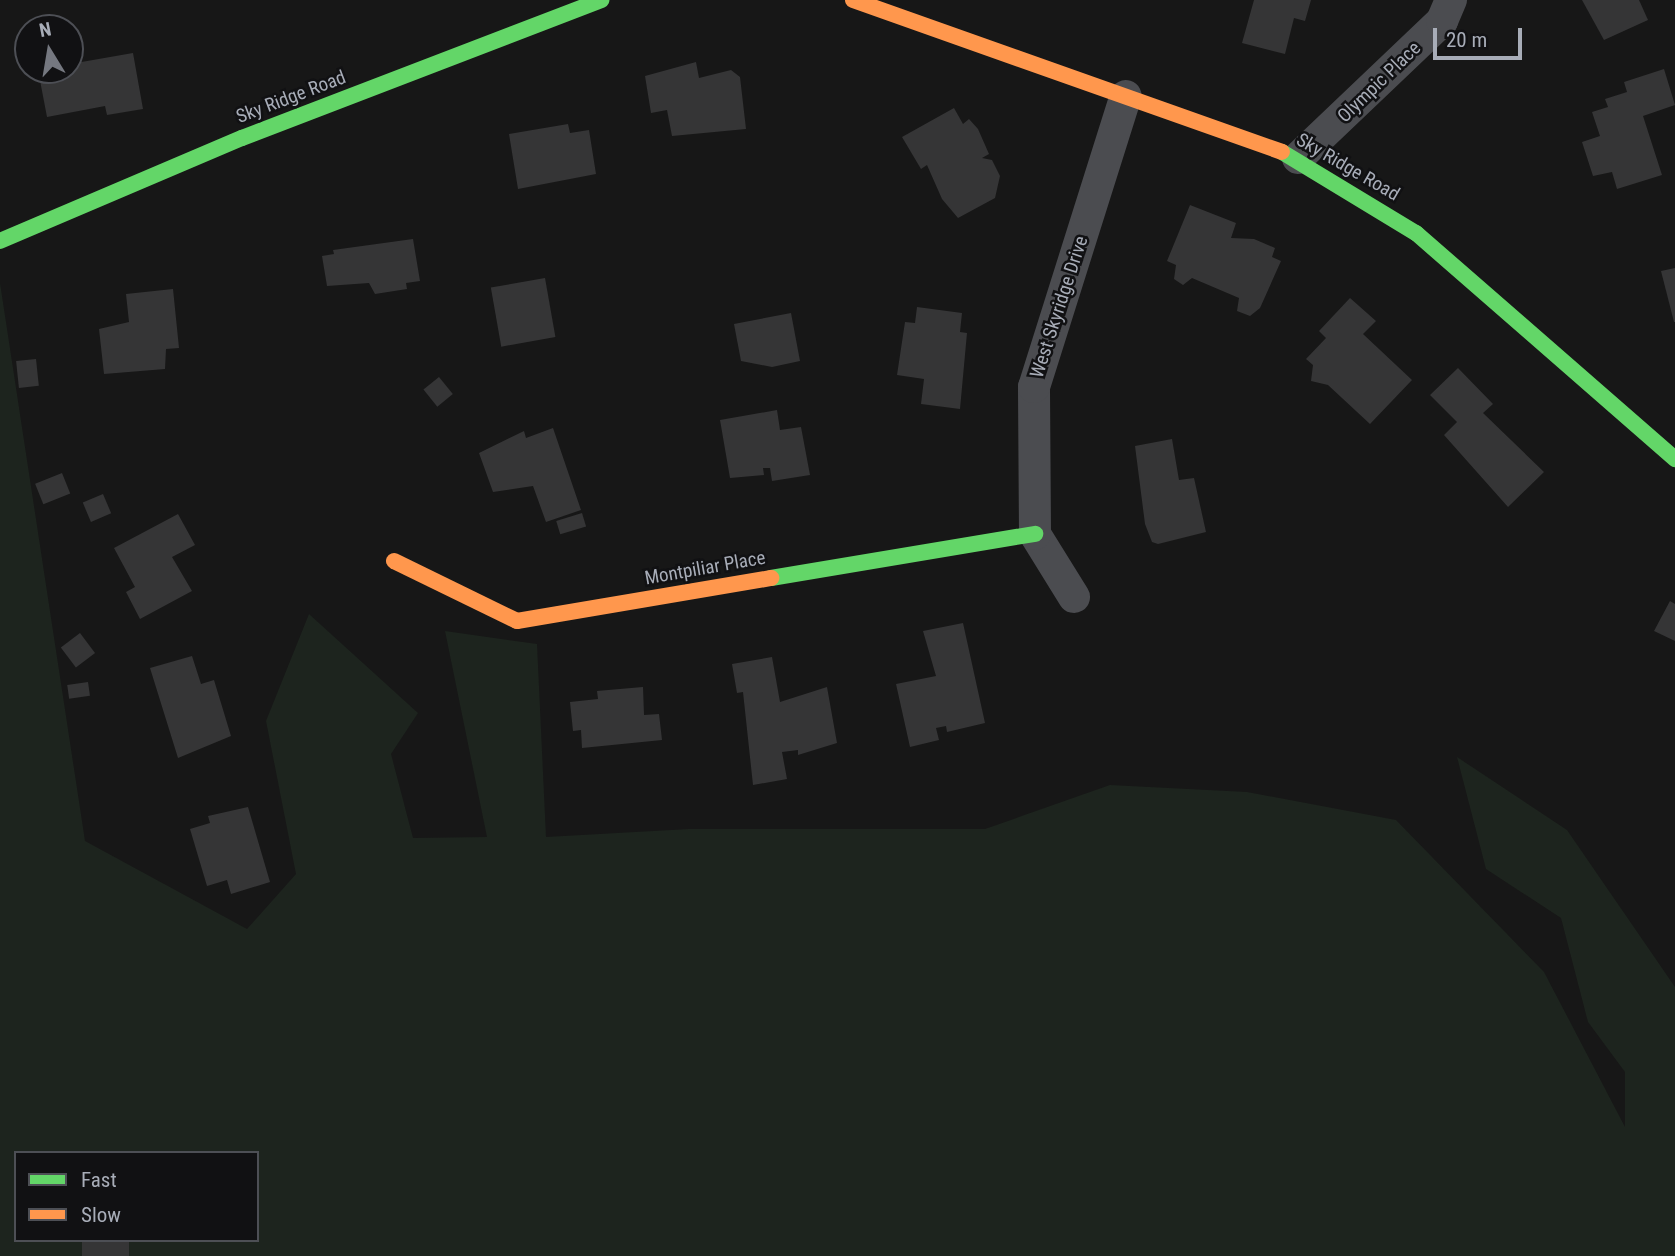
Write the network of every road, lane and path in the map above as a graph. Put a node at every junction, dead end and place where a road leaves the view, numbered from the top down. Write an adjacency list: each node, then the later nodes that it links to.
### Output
1 (601, 0): 6 (street, Sky Ridge Road)
2 (853, 0): 4 (street, Sky Ridge Road)
3 (1451, 0): 5 (street, Olympic Place)
4 (1126, 96): 5 (street, Sky Ridge Road); 8 (street, West Skyridge Drive)
5 (1298, 158): 7 (street, Sky Ridge Road)
6 (0, 241)
7 (1675, 458)
8 (1035, 534): 9 (street, Montpiliar Place); 10 (street)
9 (394, 561)
10 (1074, 597)

